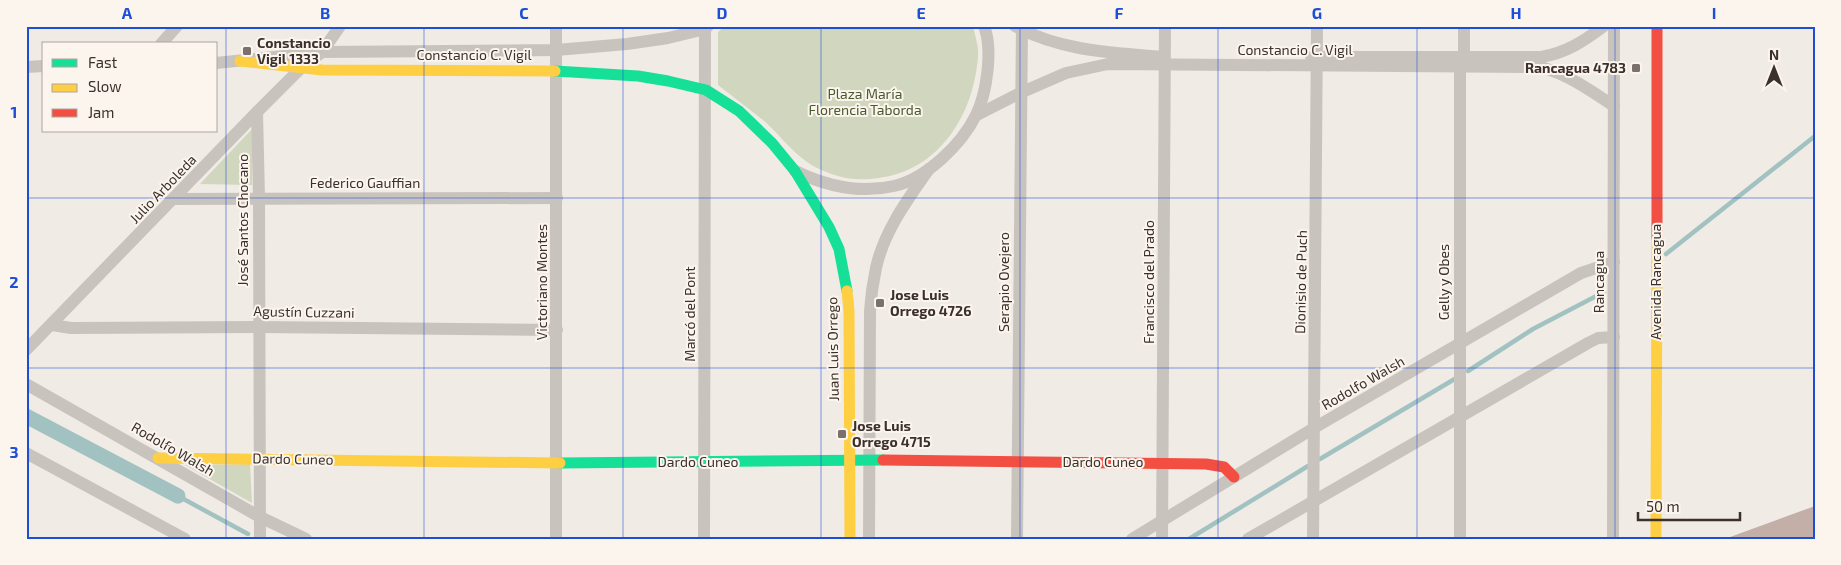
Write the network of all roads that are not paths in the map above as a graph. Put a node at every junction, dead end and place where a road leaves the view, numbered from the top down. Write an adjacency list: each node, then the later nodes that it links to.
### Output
1 (161, 26): 14 (street)
2 (177, 26): 15 (street)
3 (340, 26): 17 (street, Julio Arboleda)
4 (556, 26): 16 (street, Victoriano Montes)
5 (984, 26): 31 (street)
6 (1165, 26): 18 (street, Francisco del Prado)
7 (1317, 26): 20 (street, Dionisio de Puch)
8 (1464, 26): 21 (street, Gelly y Obes)
9 (1604, 26): 21 (street, Constancio C. Vigil)
10 (1614, 26): 29 (street, Rancagua)
11 (1657, 26): 74 (street, Avenida Rancagua)
12 (706, 27): 16 (street, Constancio C. Vigil); 27 (street, Marcó del Pont)
13 (1020, 27): 18 (street, Constancio C. Vigil); 28 (street, Serapio Ovejero)
14 (162, 42)
15 (164, 42)
16 (556, 50): 17 (street, Constancio C. Vigil); 26 (street, Victoriano Montes)
17 (322, 52): 19 (street, Constancio C. Vigil); 25 (street, Julio Arboleda)
18 (1165, 60): 20 (street, Constancio C. Vigil); 28 (street, Constancio C. Vigil); 55 (street, Francisco del Prado)
19 (240, 61): 22 (street, Constancio C. Vigil); 25 (street, Constancio C. Vigil)
20 (1317, 61): 21 (street, Constancio C. Vigil); 46 (street, Dionisio de Puch)
21 (1462, 62): 29 (street, Constancio C. Vigil); 42 (street, Gelly y Obes)
22 (218, 63)
23 (26, 66): 24 (street)
24 (42, 66)
25 (300, 69): 26 (street, Constancio C. Vigil); 30 (street, Julio Arboleda)
26 (555, 71): 27 (street, Constancio C. Vigil); 35 (street, Victoriano Montes)
27 (706, 90): 33 (street, Juan Luis Orrego); 51 (street, Marcó del Pont)
28 (1020, 93): 31 (street, Constancio C. Vigil); 53 (street, Serapio Ovejero)
29 (1614, 106): 37 (street, Rancagua)
30 (257, 112): 34 (street, José Santos Chocano); 36 (street, Julio Arboleda)
31 (976, 115): 32 (street)
32 (929, 169): 33 (street); 50 (street)
33 (795, 171): 52 (street, Juan Luis Orrego)
34 (259, 198): 35 (street, Federico Gauffian); 36 (street, Federico Gauffian); 39 (street, José Santos Chocano)
35 (557, 198): 40 (street, Victoriano Montes)
36 (174, 199): 38 (street, Julio Arboleda)
37 (1614, 262): 41 (street, Rancagua); 42 (street, Rodolfo Walsh)
38 (52, 325): 39 (street, Agustín Cuzzani); 43 (street, Julio Arboleda)
39 (259, 327): 40 (street, Agustín Cuzzani); 49 (street, José Santos Chocano)
40 (557, 330): 54 (street, Victoriano Montes)
41 (1614, 337): 45 (street); 73 (street, Rancagua)
42 (1459, 344): 45 (street, Gelly y Obes); 46 (street, Rodolfo Walsh)
43 (26, 350)
44 (26, 384): 48 (street, Rodolfo Walsh)
45 (1460, 416): 57 (street); 72 (street, Gelly y Obes)
46 (1314, 428): 56 (street, Rodolfo Walsh); 57 (street, Dionisio de Puch)
47 (26, 453): 60 (street)
48 (158, 458): 49 (street, Dardo Cuneo); 58 (street, Rodolfo Walsh)
49 (260, 458): 54 (street, Dardo Cuneo); 58 (street, José Santos Chocano)
50 (870, 460): 52 (street, Dardo Cuneo); 53 (street, Dardo Cuneo); 66 (street)
51 (705, 462): 52 (street, Dardo Cuneo); 54 (street, Dardo Cuneo); 64 (street, Marcó del Pont)
52 (850, 462): 65 (street, Juan Luis Orrego)
53 (1017, 462): 55 (street, Dardo Cuneo); 67 (street, Serapio Ovejero)
54 (557, 463): 63 (street, Victoriano Montes)
55 (1163, 463): 56 (street, Dardo Cuneo); 59 (street, Francisco del Prado)
56 (1234, 477): 59 (street, Rodolfo Walsh)
57 (1313, 500): 70 (street); 71 (street, Dionisio de Puch)
58 (260, 517): 61 (street, José Santos Chocano); 62 (street, Rodolfo Walsh)
59 (1162, 521): 68 (street, Rodolfo Walsh); 69 (street, Francisco del Prado)
60 (185, 539)
61 (260, 539)
62 (306, 539)
63 (556, 539)
64 (704, 539)
65 (850, 539)
66 (868, 539)
67 (1017, 539)
68 (1132, 539)
69 (1162, 539)
70 (1248, 539)
71 (1313, 539)
72 (1460, 539)
73 (1613, 539)
74 (1656, 539)

